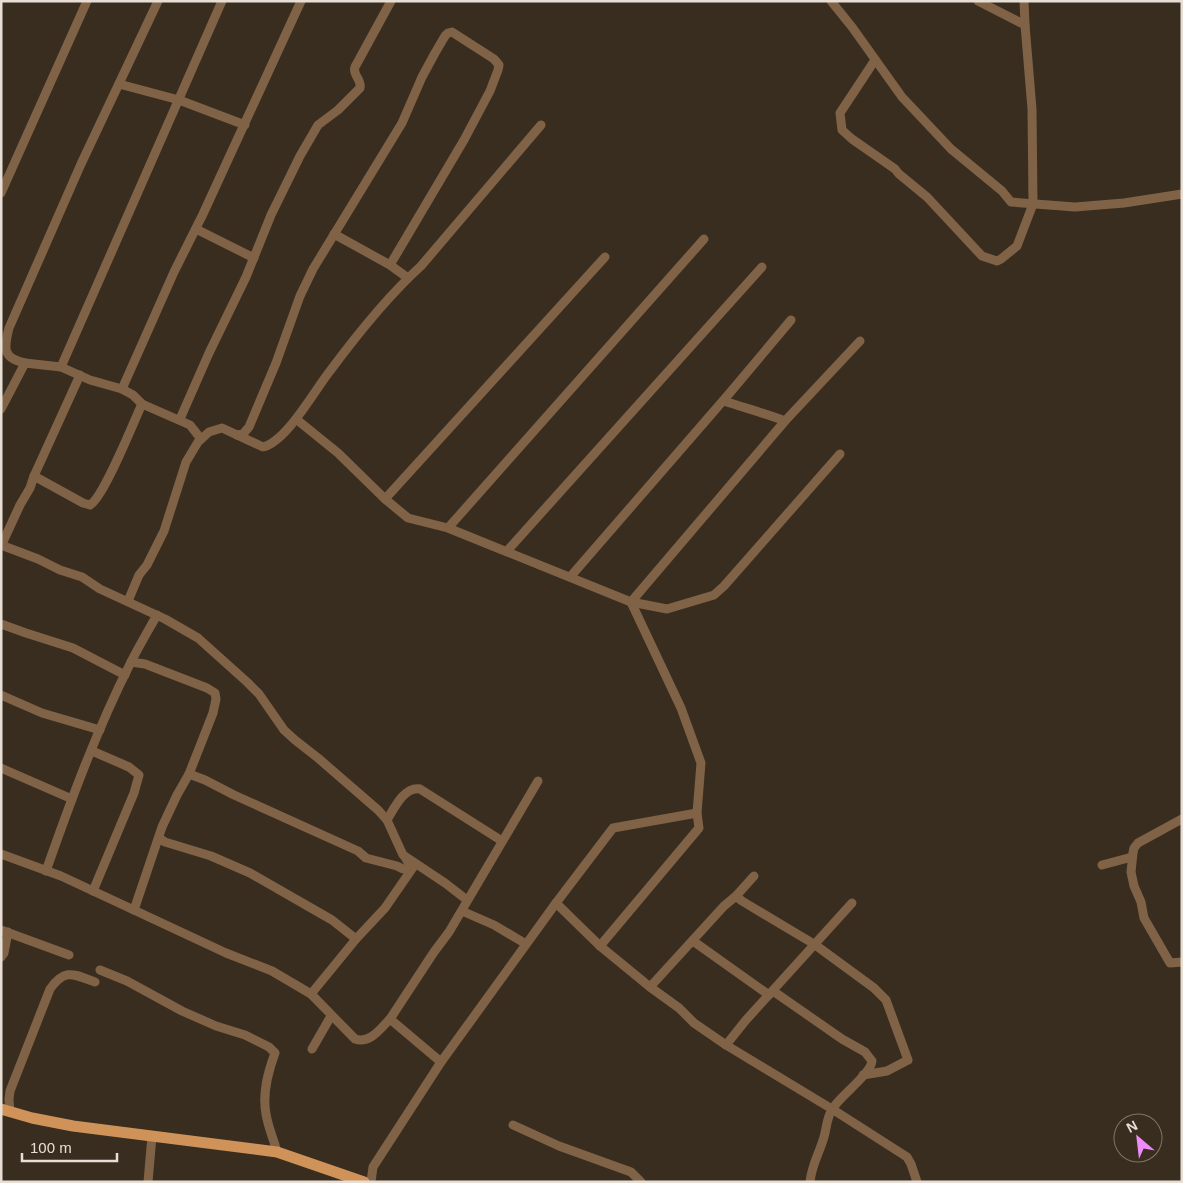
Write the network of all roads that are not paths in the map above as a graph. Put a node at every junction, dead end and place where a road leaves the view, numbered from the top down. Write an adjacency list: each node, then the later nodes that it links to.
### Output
1 (87, 1): 15 (street)
2 (158, 1): 11 (street)
3 (222, 1): 12 (street)
4 (301, 1): 13 (street)
5 (391, 1): 22 (street)
6 (830, 1): 10 (street)
7 (978, 1): 9 (street)
8 (1024, 1): 9 (street)
9 (1025, 25): 17 (street)
10 (875, 60): 17 (street); 17 (street)
11 (119, 84): 12 (street); 28 (street)
12 (179, 100): 13 (street); 29 (street)
13 (245, 125): 18 (street)
14 (540, 125): 25 (street)
15 (1, 193)
16 (1182, 194): 17 (street)
17 (1033, 204)
18 (196, 228): 22 (street); 31 (street)
19 (334, 234): 23 (street); 23 (street); 38 (street)
20 (704, 239): 43 (street)
21 (605, 257): 42 (street)
22 (254, 258): 35 (street)
23 (390, 265): 25 (street)
24 (762, 267): 45 (street)
25 (408, 278): 36 (street)
26 (791, 320): 32 (street)
27 (860, 341): 37 (street)
28 (25, 363): 29 (street); 34 (street)
29 (61, 367): 30 (street)
30 (80, 375): 31 (street); 41 (street)
31 (122, 389): 33 (street)
32 (724, 401): 37 (street); 46 (street)
33 (142, 404): 35 (street); 41 (street)
34 (2, 405)
35 (180, 419): 39 (street)
36 (296, 419): 38 (street); 42 (street)
37 (785, 421): 48 (street)
38 (237, 435): 39 (street)
39 (201, 439): 47 (street)
40 (840, 454): 48 (street)
41 (34, 476): 44 (street)
42 (385, 499): 43 (street)
43 (448, 528): 45 (street)
44 (1, 546): 47 (street)
45 (507, 551): 46 (street)
46 (571, 576): 48 (street)
47 (128, 601): 49 (street)
48 (631, 602): 60 (street)
49 (157, 615): 51 (street); 62 (street)
50 (1, 624): 52 (street)
51 (131, 662): 52 (street); 57 (street)
52 (125, 675): 54 (street)
53 (1, 695): 54 (street)
54 (100, 730): 55 (street)
55 (92, 751): 59 (street); 71 (street)
56 (1, 768): 59 (street)
57 (189, 774): 63 (street); 68 (street)
58 (538, 782): 64 (street)
59 (72, 799): 69 (street)
60 (697, 812): 74 (street); 83 (street)
61 (1182, 819): 66 (street)
62 (387, 820): 64 (street); 68 (street)
63 (159, 838): 76 (street); 79 (street)
64 (502, 840): 73 (street)
65 (1, 854): 69 (street)
66 (1132, 858): 67 (street); 86 (street)
67 (1102, 865)
68 (414, 866): 73 (street); 79 (street)
69 (46, 871): 71 (street)
70 (754, 876): 72 (street)
71 (93, 891): 76 (street)
72 (736, 896): 80 (street); 82 (street)
73 (467, 900): 77 (street)
74 (556, 902): 81 (street); 83 (street)
75 (852, 903): 82 (street)
76 (134, 910): 91 (street)
77 (462, 911): 81 (street); 93 (street)
78 (4, 931): 84 (street); 85 (street)
79 (356, 939): 91 (street)
80 (693, 941): 89 (street); 90 (street)
81 (526, 944): 96 (street)
82 (814, 944): 90 (street); 97 (street)
83 (600, 946): 89 (street)
84 (69, 955)
85 (1, 957)
86 (1182, 962)
87 (100, 970): 102 (street)
88 (95, 982): 99 (street)
89 (650, 987): 94 (street)
90 (771, 993): 94 (street); 97 (street)
91 (311, 994): 92 (street)
92 (331, 1016): 93 (street); 95 (street)
93 (390, 1019): 96 (street)
94 (726, 1045): 98 (street)
95 (312, 1049)
96 (441, 1062): 105 (street)
97 (863, 1075): 98 (street)
98 (832, 1109): 107 (street); 108 (street)
99 (6, 1111): 101 (main road)
100 (513, 1126): 106 (street)
101 (152, 1136): 102 (main road); 103 (street)
102 (276, 1152): 104 (main road)
103 (148, 1182)
104 (364, 1182)
105 (370, 1182)
106 (641, 1182)
107 (810, 1182)
108 (917, 1182)

